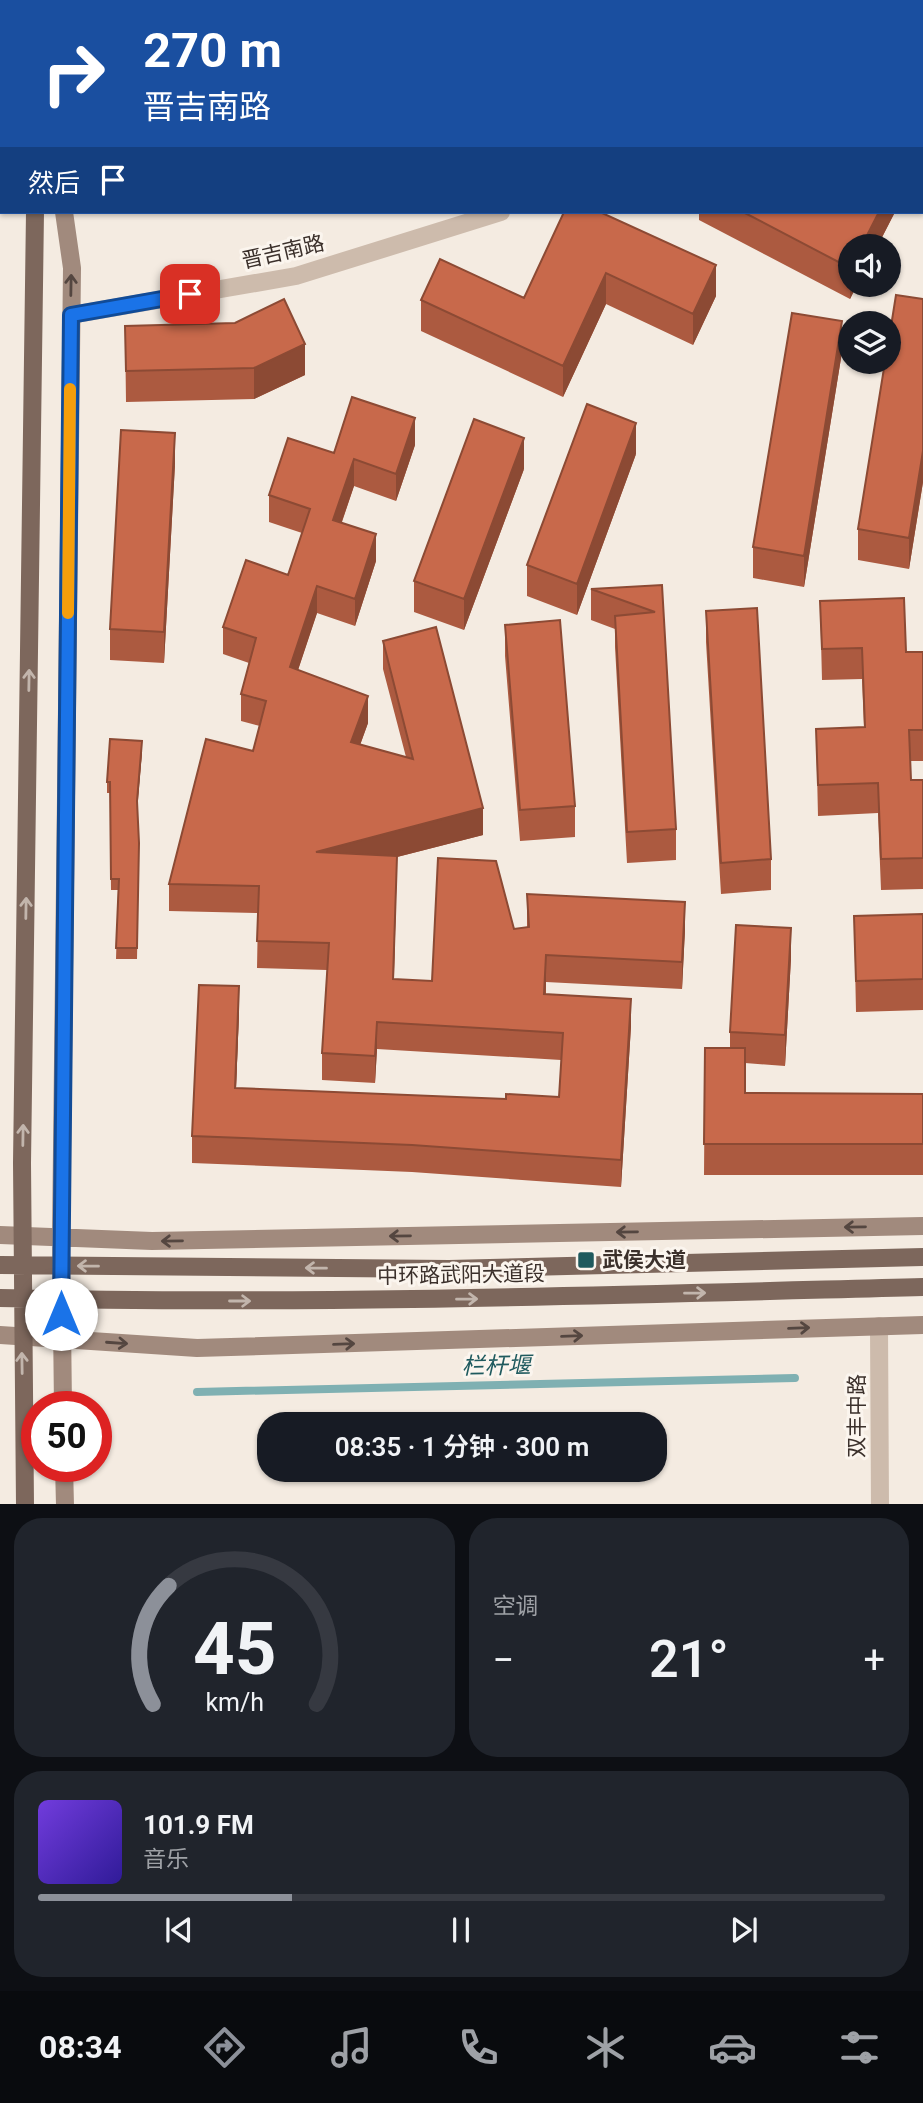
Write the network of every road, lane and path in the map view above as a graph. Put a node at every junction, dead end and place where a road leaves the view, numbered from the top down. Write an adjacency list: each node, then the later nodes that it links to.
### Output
1 (35, 214): 18 (main road, one-way to 1)
2 (64, 214): 4 (main road, one-way to 2)
3 (495, 214): 4 (street, 晋吉南路)
4 (71, 315): 7 (main road)
5 (923, 1226): 7 (main road, one-way to 7)
6 (0, 1234): 7 (main road)
7 (61, 1237): 15 (main road)
8 (923, 1257): 9 (main road, 中环路武阳大道段, one-way to 9)
9 (0, 1265)
10 (923, 1287): 11 (main road, 中环路武阳大道段, one-way to 10)
11 (0, 1298)
12 (923, 1325): 13 (main road)
13 (879, 1326): 15 (main road, one-way to 13); 20 (street, 双丰中路)
14 (0, 1335): 15 (main road)
15 (61, 1339): 16 (main road)
16 (63, 1391)
17 (64, 1482): 19 (main road)
18 (25, 1504)
19 (65, 1504)
20 (880, 1504)

